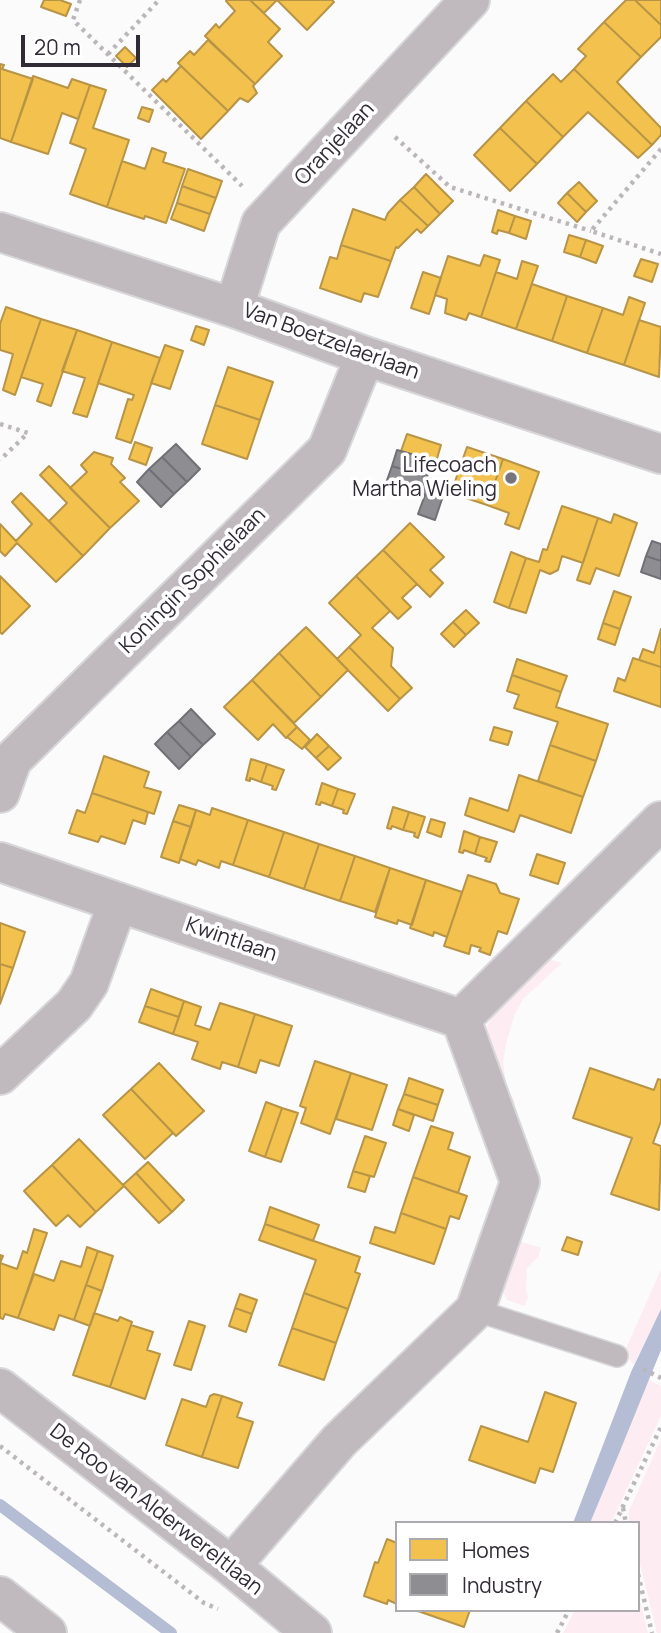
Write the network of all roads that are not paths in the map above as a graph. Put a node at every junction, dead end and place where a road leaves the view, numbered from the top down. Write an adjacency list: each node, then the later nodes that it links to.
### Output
1 (470, 0): 3 (street, Oranjelaan)
2 (0, 232): 3 (street, Van Boetzelaerlaan)
3 (234, 308): 4 (street, Van Boetzelaerlaan)
4 (365, 356): 5 (street, Van Boetzelaerlaan); 6 (street, Koningin Sophielaan)
5 (661, 454)
6 (0, 793)
7 (661, 821): 10 (street)
8 (0, 862): 9 (street, Kwintlaan)
9 (118, 902): 10 (street, Kwintlaan); 11 (street)
10 (461, 1019): 12 (street)
11 (0, 1075)
12 (475, 1310): 13 (lane); 15 (street)
13 (617, 1356)
14 (0, 1388): 15 (street, De Roo van Alderwereltlaan)
15 (231, 1566): 18 (street, De Roo van Alderwereltlaan)
16 (0, 1596): 17 (street)
17 (47, 1633)
18 (312, 1633)

